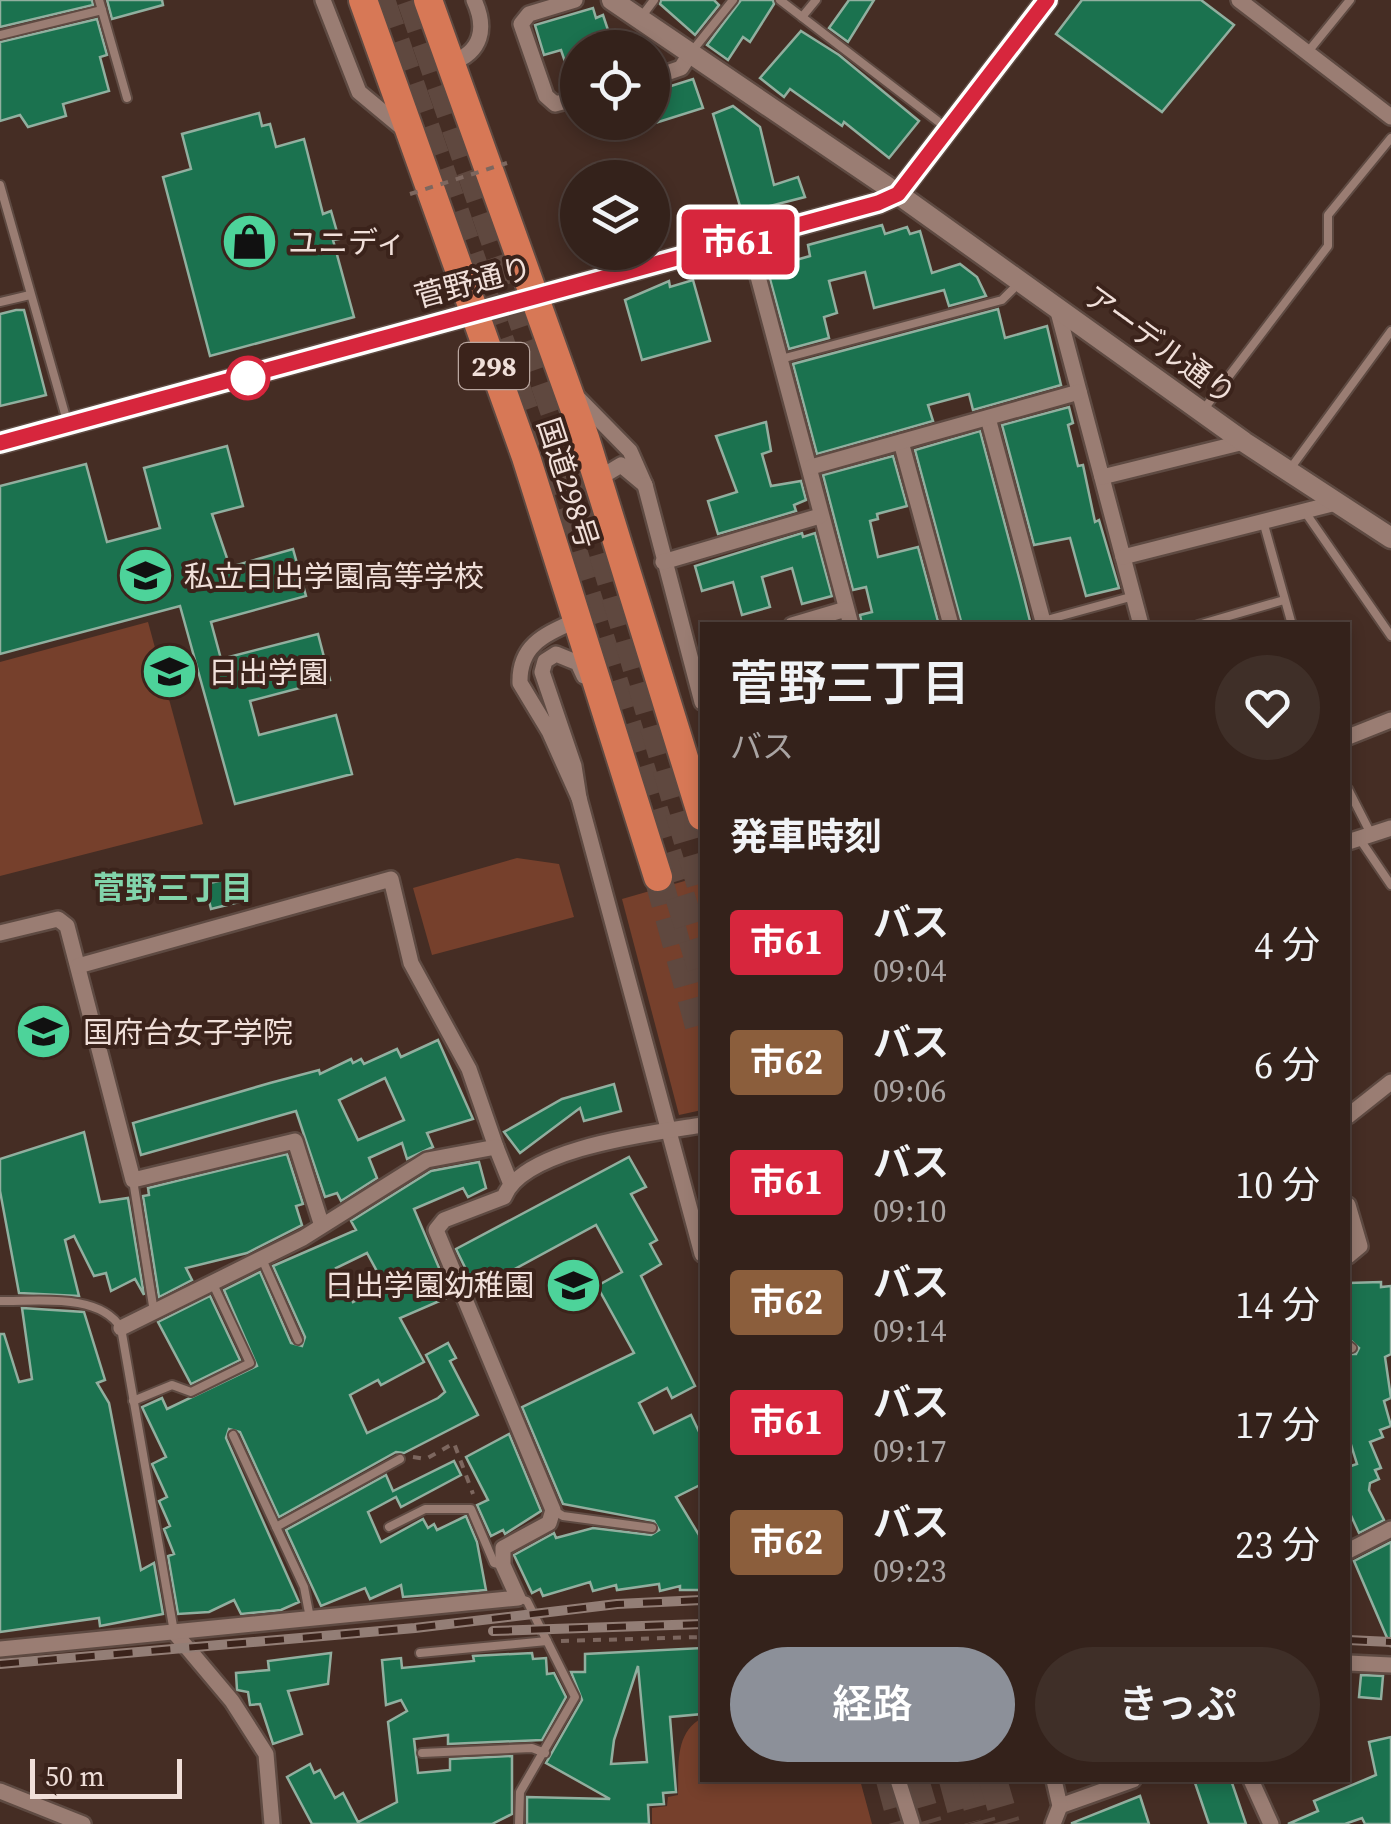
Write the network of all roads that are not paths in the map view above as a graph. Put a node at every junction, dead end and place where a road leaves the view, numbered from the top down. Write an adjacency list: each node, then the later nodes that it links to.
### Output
1 (324, 0): 26 (street)
2 (363, 0): 26 (highway, 国道298号 / 298)
3 (428, 0): 20 (highway, 国道298号 / 298)
4 (474, 0): 20 (street)
5 (575, 0): 23 (street)
6 (612, 0): 16 (street, アーデル通り)
7 (654, 0): 16 (lane)
8 (732, 0): 19 (lane)
9 (780, 0): 15 (lane)
10 (816, 0): 15 (lane)
11 (1047, 0): 25 (street)
12 (1238, 0): 18 (street)
13 (1350, 0): 18 (lane)
14 (100, 5): 17 (lane); 22 (lane)
15 (802, 17): 25 (lane)
16 (639, 19): 19 (street, アーデル通り)
17 (0, 35)
18 (1307, 53): 24 (street)
19 (690, 54): 21 (street); 29 (street, アーデル通り)
20 (451, 63): 33 (highway, 国道298号 / 298)
21 (670, 72)
22 (127, 98)
23 (560, 103)
24 (1391, 117)
25 (948, 129): 29 (street)
26 (413, 137): 36 (highway, 国道298号 / 298)
27 (1391, 138): 41 (lane)
28 (0, 184): 32 (lane)
29 (898, 194): 30 (street, 菅野通り); 31 (street, アーデル通り)
30 (748, 239): 33 (street, 菅野通り); 38 (street)
31 (1020, 282): 35 (street, アーデル通り); 38 (lane)
32 (30, 295): 34 (lane); 43 (lane)
33 (534, 296): 36 (street, 菅野通り); 39 (highway, 国道298号 / 298)
34 (0, 302)
35 (1057, 308): 40 (street); 41 (street, アーデル通り)
36 (475, 312): 43 (street, 菅野通り); 62 (highway, 国道298号 / 298)
37 (1391, 331): 48 (lane)
38 (781, 359): 47 (street)
39 (566, 387): 50 (street); 51 (highway, 国道298号 / 298)
40 (1079, 392): 42 (street); 49 (street)
41 (1202, 412): 45 (street, アーデル通り)
42 (988, 418): 44 (street); 65 (street)
43 (68, 426): 46 (street, 菅野通り)
44 (902, 442): 47 (street); 64 (street)
45 (1244, 442): 48 (street, アーデル通り); 49 (street)
46 (0, 443)
47 (811, 467): 54 (street)
48 (1288, 471): 52 (street, アーデル通り)
49 (1102, 477): 57 (street)
50 (645, 485): 51 (street); 58 (street)
51 (600, 486): 78 (highway, 国道298号 / 298)
52 (1336, 503): 53 (street); 56 (street, アーデル通り)
53 (1304, 511): 55 (street); 70 (lane)
54 (820, 516): 58 (street); 61 (street)
55 (1264, 521): 57 (street); 60 (lane)
56 (1391, 538)
57 (1123, 557): 59 (street)
58 (663, 562): 71 (street)
59 (1134, 596): 66 (lane); 67 (street)
60 (1284, 600): 68 (lane); 69 (lane)
61 (849, 617): 63 (street)
62 (580, 619): 73 (highway, 国道298号 / 298); 76 (street)
63 (813, 622)
64 (950, 622)
65 (1044, 622)
66 (1047, 622)
67 (1141, 622)
68 (1208, 622)
69 (1291, 622)
70 (1391, 636)
71 (696, 654): 72 (street)
72 (700, 686)
73 (606, 707): 76 (street); 81 (highway, 国道298号 / 298)
74 (1391, 720): 75 (street)
75 (1350, 736)
76 (579, 798): 88 (street)
77 (1350, 798): 80 (lane)
78 (700, 810)
79 (1391, 828): 80 (street)
80 (1359, 838): 82 (lane)
81 (658, 877)
82 (1391, 884)
83 (0, 934): 84 (street)
84 (78, 966): 89 (street); 90 (street)
85 (1391, 1082): 86 (street)
86 (1350, 1114)
87 (700, 1125): 88 (street)
88 (666, 1130): 91 (street); 94 (street)
89 (496, 1146): 91 (street); 93 (street)
90 (133, 1180): 93 (street); 99 (lane)
91 (510, 1182): 105 (street)
92 (1350, 1211): 95 (street)
93 (322, 1223): 96 (street)
94 (700, 1247)
95 (1350, 1254)
96 (262, 1259): 97 (street); 101 (lane)
97 (212, 1283): 99 (street); 102 (lane)
98 (0, 1301): 100 (lane)
99 (154, 1312): 100 (street)
100 (120, 1328): 102 (lane)
101 (298, 1340)
102 (134, 1402): 114 (lane)
103 (233, 1435): 106 (lane)
104 (400, 1459): 106 (lane)
105 (553, 1510): 108 (lane); 111 (street)
106 (276, 1526): 113 (lane)
107 (389, 1527): 111 (lane)
108 (652, 1528)
109 (1391, 1529): 110 (street)
110 (1350, 1543)
111 (503, 1565): 112 (street)
112 (518, 1598): 113 (street); 115 (lane)
113 (310, 1618): 114 (street)
114 (174, 1632): 116 (street); 130 (street)
115 (546, 1641): 117 (lane); 121 (lane)
116 (0, 1649)
117 (420, 1652)
118 (1350, 1663): 119 (street)
119 (1391, 1665)
120 (422, 1753): 121 (lane)
121 (545, 1753): 131 (lane)
122 (899, 1782): 128 (street)
123 (1054, 1782): 127 (street)
124 (1127, 1782): 127 (street)
125 (1252, 1782): 133 (street)
126 (0, 1792): 129 (street)
127 (1060, 1806): 132 (street)
128 (913, 1823)
129 (83, 1824)
130 (272, 1824)
131 (519, 1824)
132 (1053, 1824)
133 (1271, 1824)

